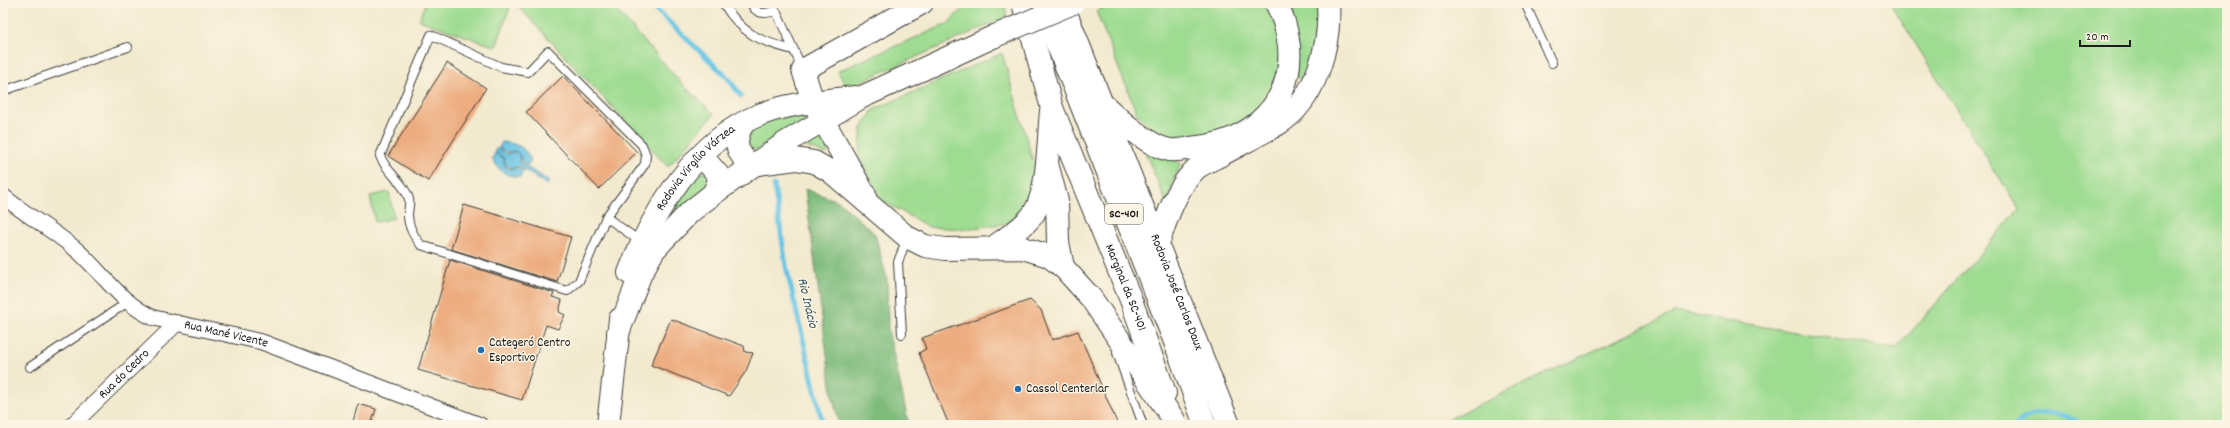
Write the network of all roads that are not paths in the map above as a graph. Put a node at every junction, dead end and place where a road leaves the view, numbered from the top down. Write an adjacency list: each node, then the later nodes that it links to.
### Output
1 (723, 3): 12 (lane)
2 (750, 3): 12 (lane)
3 (922, 3): 14 (main road)
4 (1023, 3): 18 (main road, Marginal da SC-401)
5 (1041, 3): 45 (main road, Rodovia José Carlos Daux / SC-401)
6 (1062, 3): 17 (main road, Rodovia José Carlos Daux / SC-401)
7 (1073, 3): 16 (main road, Rodovia Virgílio Várzea, bridge)
8 (1276, 3): 17 (main road)
9 (1328, 3): 31 (main road)
10 (1525, 3): 13 (lane)
11 (128, 47): 15 (lane)
12 (792, 50): 14 (lane)
13 (1552, 63)
14 (803, 70): 19 (main road)
15 (3, 91)
16 (853, 102): 19 (main road, Rodovia Virgílio Várzea); 21 (main road)
17 (1103, 104): 31 (main road, Rodovia José Carlos Daux / SC-401)
18 (1052, 108): 23 (main road); 40 (main road, Marginal da SC-401)
19 (818, 111): 20 (main road, Rodovia Virgílio Várzea); 21 (main road); 24 (main road, Rodovia Virgílio Várzea)
20 (743, 124): 22 (main road, Rodovia Virgílio Várzea); 24 (main road)
21 (842, 150): 27 (main road)
22 (697, 160): 25 (main road); 30 (main road, Rodovia Virgílio Várzea)
23 (1046, 160): 32 (main road); 33 (main road)
24 (751, 165): 25 (main road, Rodovia Virgílio Várzea); 27 (main road)
25 (713, 194): 37 (main road, Rodovia Virgílio Várzea)
26 (3, 196): 35 (street, Rua Mané Vicente)
27 (871, 206): 29 (main road)
28 (606, 218): 28 (lane); 30 (lane)
29 (907, 237): 32 (main road); 38 (lane)
30 (641, 242): 37 (main road, Rodovia Virgílio Várzea)
31 (1158, 244): 46 (main road, Rodovia José Carlos Daux / SC-401)
32 (994, 247): 33 (main road)
33 (1063, 267): 34 (main road)
34 (1092, 298): 40 (main road); 44 (lane)
35 (128, 302): 36 (street, Rua Mané Vicente); 39 (lane)
36 (177, 323): 41 (street, Rua do Cedro); 42 (street, Rua Mané Vicente)
37 (618, 333): 43 (main road, Rodovia Virgílio Várzea)
38 (902, 334)
39 (30, 367)
40 (1175, 423)
41 (72, 425)
42 (480, 425)
43 (608, 425)
44 (1143, 425)
45 (1205, 425)
46 (1229, 425)

